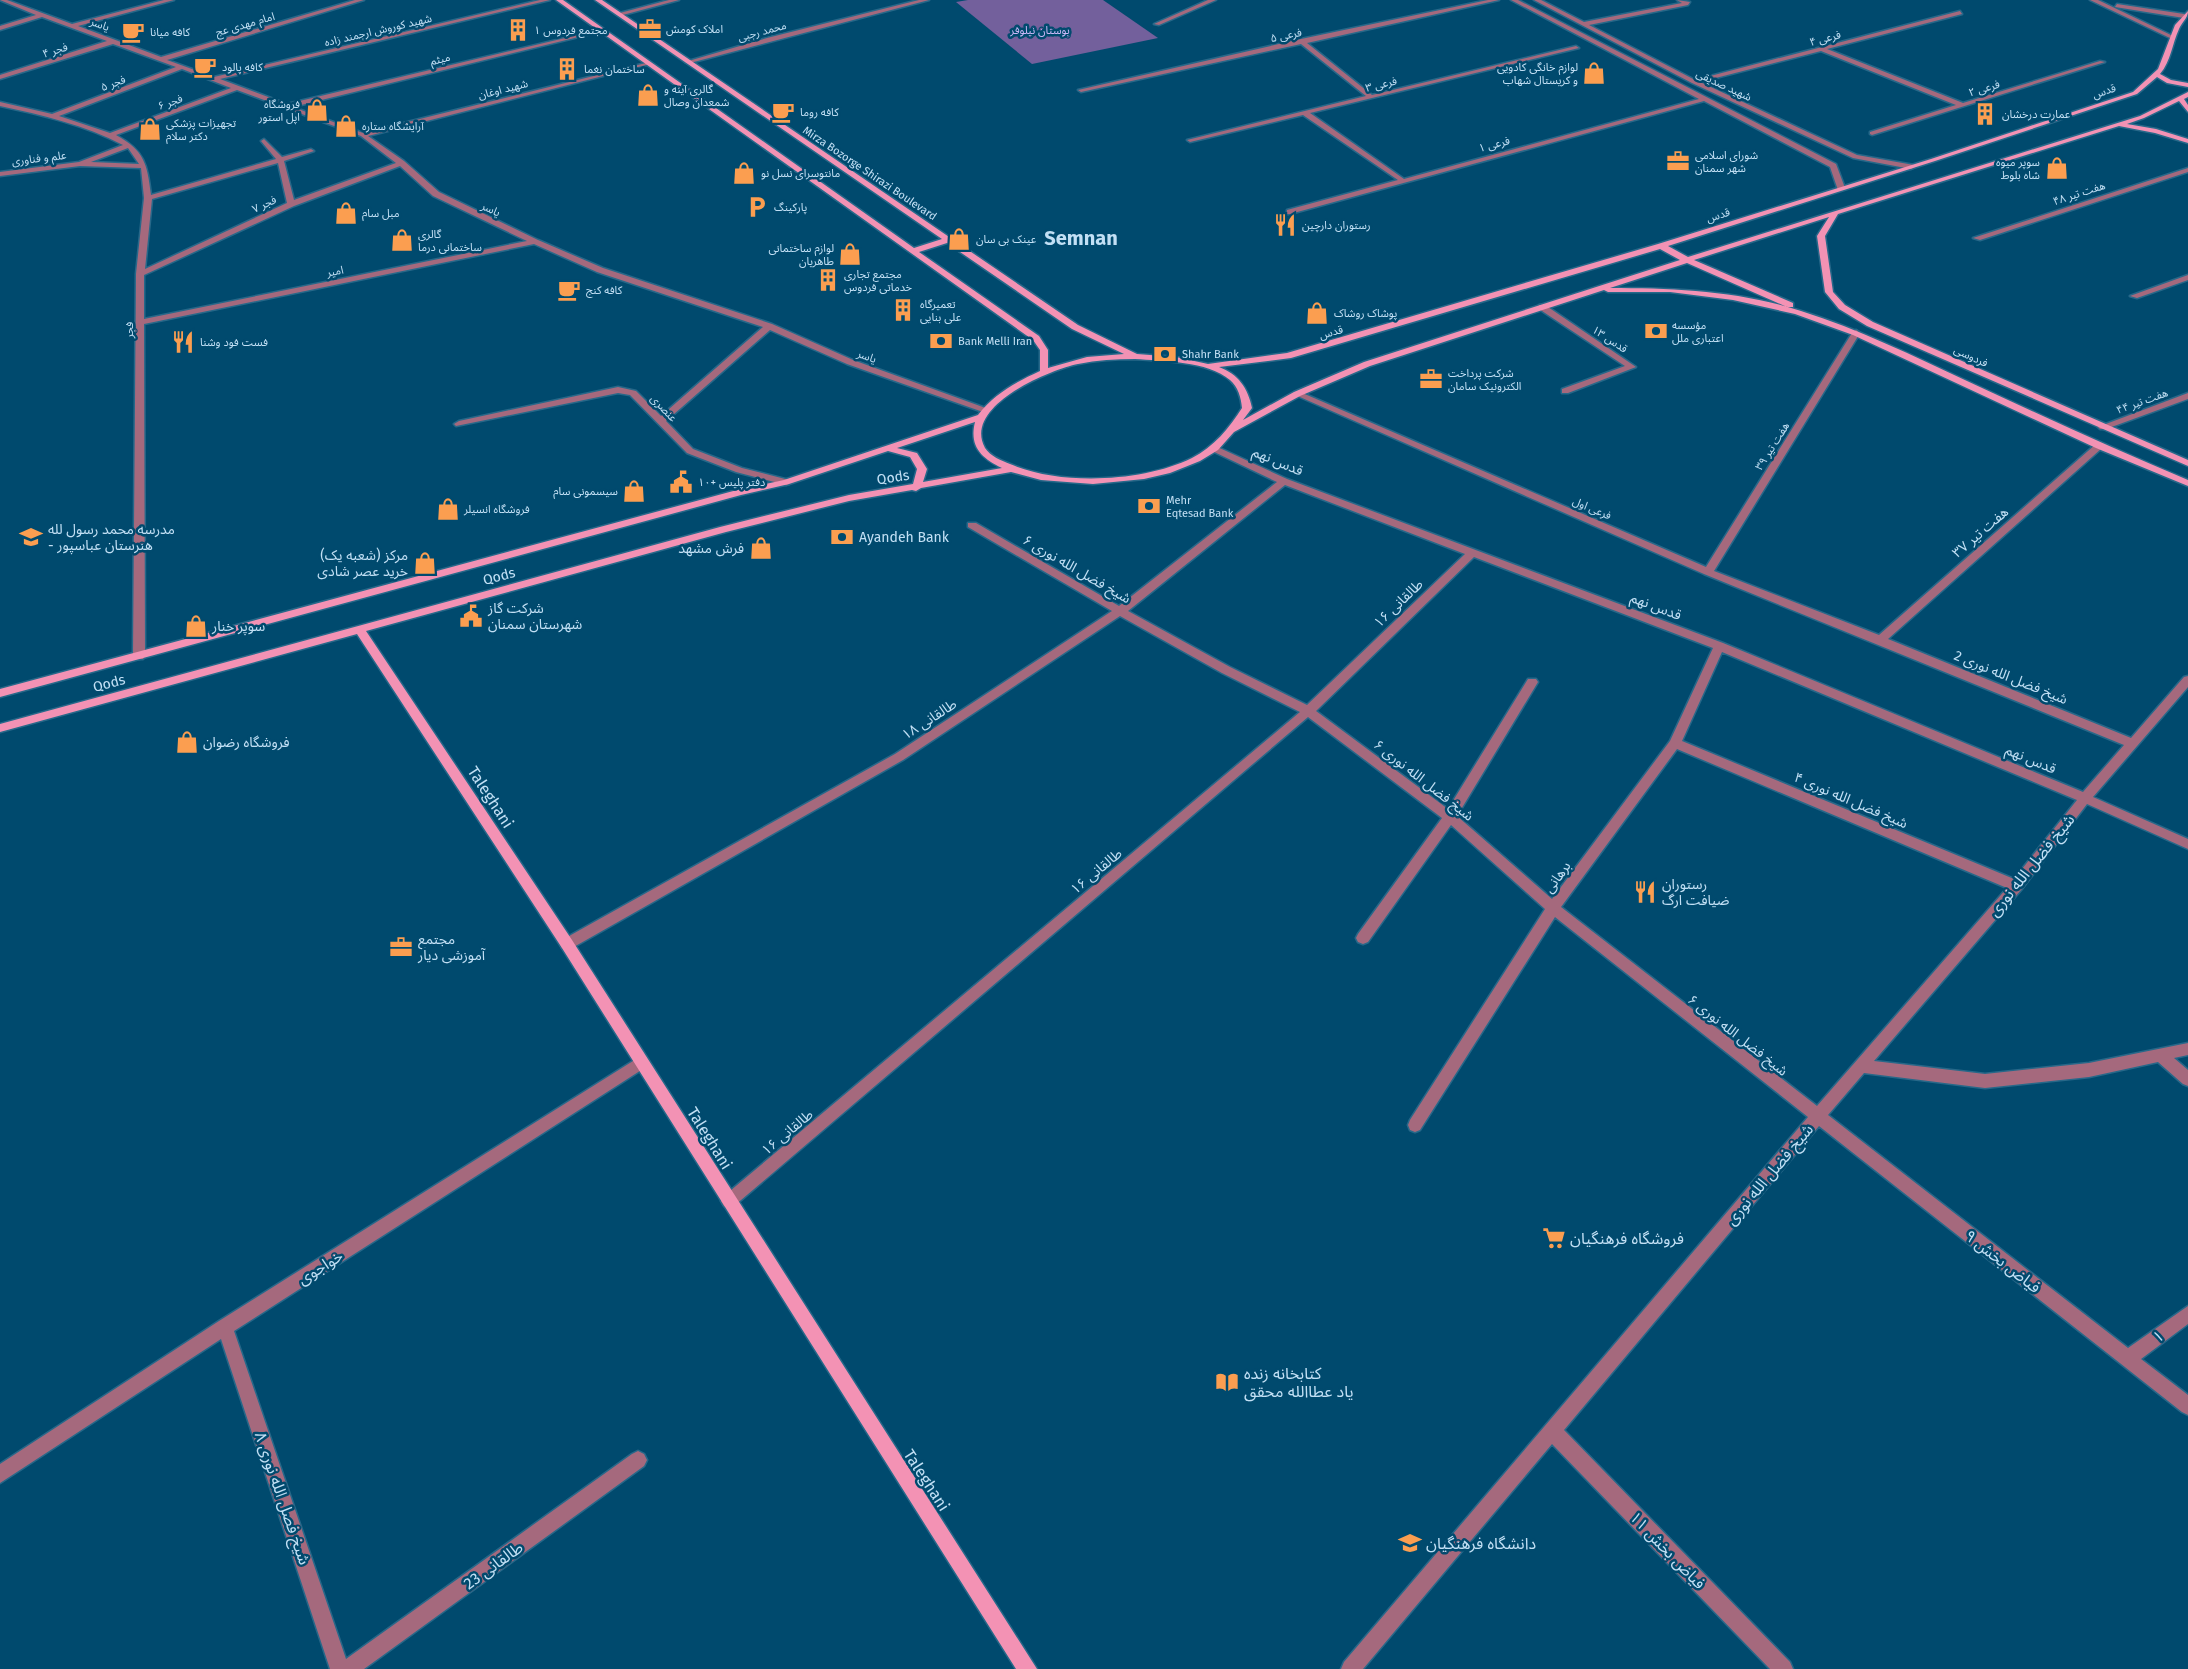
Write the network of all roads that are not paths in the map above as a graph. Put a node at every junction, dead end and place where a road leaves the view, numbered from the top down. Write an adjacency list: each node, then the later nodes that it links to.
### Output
1 (2, 0): 15 (street, یاسر)
2 (171, 0): 24 (street)
3 (362, 0): 32 (street, امام مهدی عج)
4 (547, 0): 39 (street, شهید کوروش ارجمند زاده)
5 (559, 0): 26 (main road)
6 (598, 0): 19 (main road, Mirza Bozorge Shirazi Boulevard)
7 (676, 0): 19 (street)
8 (926, 0): 33 (street, محمد رجبی)
9 (1213, 0): 22 (street)
10 (1496, 0): 29 (street, فرعی ۵)
11 (1514, 0): 46 (street, شهید صدیقی)
12 (1537, 0): 23 (street, شهید صدیقی)
13 (1680, 0): 23 (street)
14 (2093, 0): 16 (street)
15 (14, 5): 17 (street); 21 (street, یاسر)
16 (2105, 5): 20 (street); 27 (street)
17 (0, 9)
18 (1960, 13): 31 (street, فرعی ۴)
19 (618, 14): 33 (main road, Mirza Bozorge Shirazi Boulevard)
20 (2187, 14): 27 (main road, قدس)
21 (42, 15): 24 (street, یاسر); 25 (street)
22 (1157, 24)
23 (1584, 24): 40 (street, شهید صدیقی)
24 (73, 26): 28 (street, یاسر)
25 (0, 28)
26 (601, 30): 35 (main road); 49 (street, میثم)
27 (2172, 37): 37 (main road, قدس)
28 (115, 41): 32 (street, یاسر); 38 (street, فجر ۴)
29 (1301, 41): 43 (street, فرعی ۵); 45 (street)
30 (1576, 48): 45 (street, فرعی ۳)
31 (1821, 49): 40 (street, فرعی ۴); 48 (street)
32 (162, 58): 36 (street, یاسر)
33 (688, 62): 78 (main road, Mirza Bozorge Shirazi Boulevard)
34 (2102, 62): 48 (street, فرعی ۲)
35 (648, 63): 57 (street, شهید اوغان); 81 (main road)
36 (180, 68): 39 (street, یاسر); 52 (street, فجر ۵)
37 (2156, 74): 41 (main road); 68 (main road, قدس)
38 (0, 77)
39 (213, 79): 42 (street, یاسر)
40 (1694, 82): 54 (street, شهید صدیقی)
41 (2188, 85)
42 (237, 88): 49 (street, یاسر); 56 (street, فجر ۶)
43 (1081, 90)
44 (2184, 96): 50 (main road); 53 (main road)
45 (1372, 97): 51 (street, فرعی ۳)
46 (1705, 99): 58 (street, شهید صدیقی); 71 (street, فرعی ۱)
47 (0, 104): 52 (street, فجر)
48 (1962, 105): 55 (street, فرعی ۲)
49 (284, 106): 57 (street, یاسر)
50 (2188, 110)
51 (1305, 113): 59 (street, فرعی ۳); 71 (street)
52 (53, 116): 56 (street, فجر)
53 (2118, 125): 61 (main road); 76 (main road)
54 (1797, 130): 58 (street); 68 (street, شهید صدیقی)
55 (1872, 133)
56 (110, 135): 62 (street, فجر)
57 (363, 135): 65 (street, یاسر)
58 (1778, 137): 72 (street, شهید صدیقی)
59 (1190, 140)
60 (264, 141): 64 (street)
61 (2188, 141)
62 (129, 145): 66 (street); 67 (street, فجر)
63 (311, 151): 64 (street)
64 (281, 162): 73 (street); 74 (street)
65 (401, 163): 74 (street, فجر ۷); 79 (street, یاسر)
66 (80, 164): 67 (street); 70 (street, علم و فناوری)
67 (144, 166): 73 (street, فجر)
68 (1911, 167): 72 (main road, قدس)
69 (2188, 170): 77 (street, هفت تیر ۴۸)
70 (0, 174)
71 (1403, 181): 75 (street, فرعی ۱)
72 (1840, 188): 80 (main road, قدس)
73 (148, 198): 83 (street, فجر)
74 (291, 204): 83 (street, فجر ۷)
75 (1290, 212)
76 (1835, 212): 82 (main road); 100 (main road, فردوسی)
77 (1977, 238)
78 (948, 240): 81 (main road); 91 (main road, Mirza Bozorge Shirazi Boulevard)
79 (535, 242): 88 (street, امیر); 89 (street, یاسر)
80 (1661, 246): 82 (main road); 92 (main road, قدس)
81 (914, 251): 93 (main road)
82 (1688, 260): 85 (main road); 90 (main road)
83 (140, 274): 88 (street, فجر)
84 (2188, 277): 86 (street)
85 (1595, 290): 87 (main road); 90 (main road)
86 (2134, 296)
87 (1542, 307): 94 (street, قدس ۱۳); 95 (main road)
88 (140, 322): 118 (street, فجر)
89 (769, 326): 97 (street, یاسر); 98 (street)
90 (1856, 333): 102 (main road); 113 (street, هفت تیر ۳۹)
91 (1134, 356): 92 (main road); 93 (main road, Qods)
92 (1209, 366): 101 (main road)
93 (1044, 371): 97 (main road, Qods)
94 (1565, 391)
95 (1297, 394): 101 (main road); 113 (street, فرعی اول)
96 (2188, 396): 100 (street, هفت تیر ۴۴)
97 (983, 414): 104 (main road, Qods); 106 (main road)
98 (661, 421): 99 (street, عنصری); 108 (street, عنصری)
99 (459, 424)
100 (2103, 427): 105 (main road, فردوسی)
101 (1233, 430): 103 (main road)
102 (2099, 446): 109 (main road); 116 (street, هفت تیر ۳۷)
103 (1213, 448): 106 (main road); 107 (street, قدس نهم)
104 (889, 449): 108 (main road, Qods); 110 (main road)
105 (2188, 464)
106 (1010, 469): 110 (main road, Qods)
107 (1284, 481): 112 (street, قدس نهم); 114 (street, طالقانی ۱۸)
108 (786, 482): 118 (main road, Qods)
109 (2188, 484)
110 (916, 488): 115 (main road, Qods)
111 (972, 525): 114 (street, شیخ فضل الله نوری ۶)
112 (1472, 552): 117 (street, قدس نهم); 122 (street, طالقانی ۱۶)
113 (1708, 572): 116 (street, فرعی اول)
114 (1120, 611): 122 (street, شیخ فضل الله نوری ۶); 133 (street, طالقانی ۱۸)
115 (359, 629): 123 (main road, Qods); 133 (main road, Taleghani)
116 (1880, 640): 125 (street, شیخ فضل الله نوری 2)
117 (1719, 646): 124 (street, برهانی); 126 (street, قدس نهم)
118 (139, 656): 121 (main road, Qods)
119 (2188, 680): 125 (street, شیخ فضل الله نوری)
120 (1532, 682): 127 (street)
121 (0, 693)
122 (1308, 710): 127 (street, شیخ فضل الله نوری ۶); 141 (street, طالقانی ۱۶)
123 (0, 728)
124 (1675, 742): 130 (street, شیخ فضل الله نوری ۴); 131 (street, برهانی)
125 (2131, 743): 126 (street, شیخ فضل الله نوری)
126 (2085, 798): 128 (street, قدس نهم); 130 (street, شیخ فضل الله نوری)
127 (1450, 817): 131 (street, شیخ فضل الله نوری ۶); 132 (street)
128 (2182, 838): 129 (street, قدس نهم)
129 (2188, 844)
130 (2016, 886): 137 (street, شیخ فضل الله نوری)
131 (1553, 908): 139 (street, شیخ فضل الله نوری ۶); 140 (street, برهانی)
132 (1364, 938)
133 (567, 944): 136 (main road, Taleghani)
134 (2188, 1049): 135 (street)
135 (2160, 1055): 137 (street); 138 (street)
136 (641, 1062): 141 (main road, Taleghani); 143 (street, خواجوی)
137 (1860, 1066): 139 (street, شیخ فضل الله نوری)
138 (2188, 1079)
139 (1818, 1116): 144 (street, فیاض بخش ۹); 146 (street, شیخ فضل الله نوری)
140 (1414, 1126)
141 (729, 1201): 151 (main road, Taleghani)
142 (2188, 1314): 144 (street, ۱)
143 (225, 1327): 148 (street, خواجوی); 149 (street, شیخ فصل الله نوری ۸)
144 (2127, 1359): 145 (street, فیاض بخش ۹)
145 (2188, 1406)
146 (1552, 1431): 152 (street, شیخ فضل الله نوری); 153 (street, فیاض بخش ۱۱)
147 (638, 1460): 150 (street, طالقانی 23)
148 (0, 1474)
149 (340, 1669)
150 (348, 1669)
151 (1027, 1669)
152 (1352, 1669)
153 (1784, 1669)

